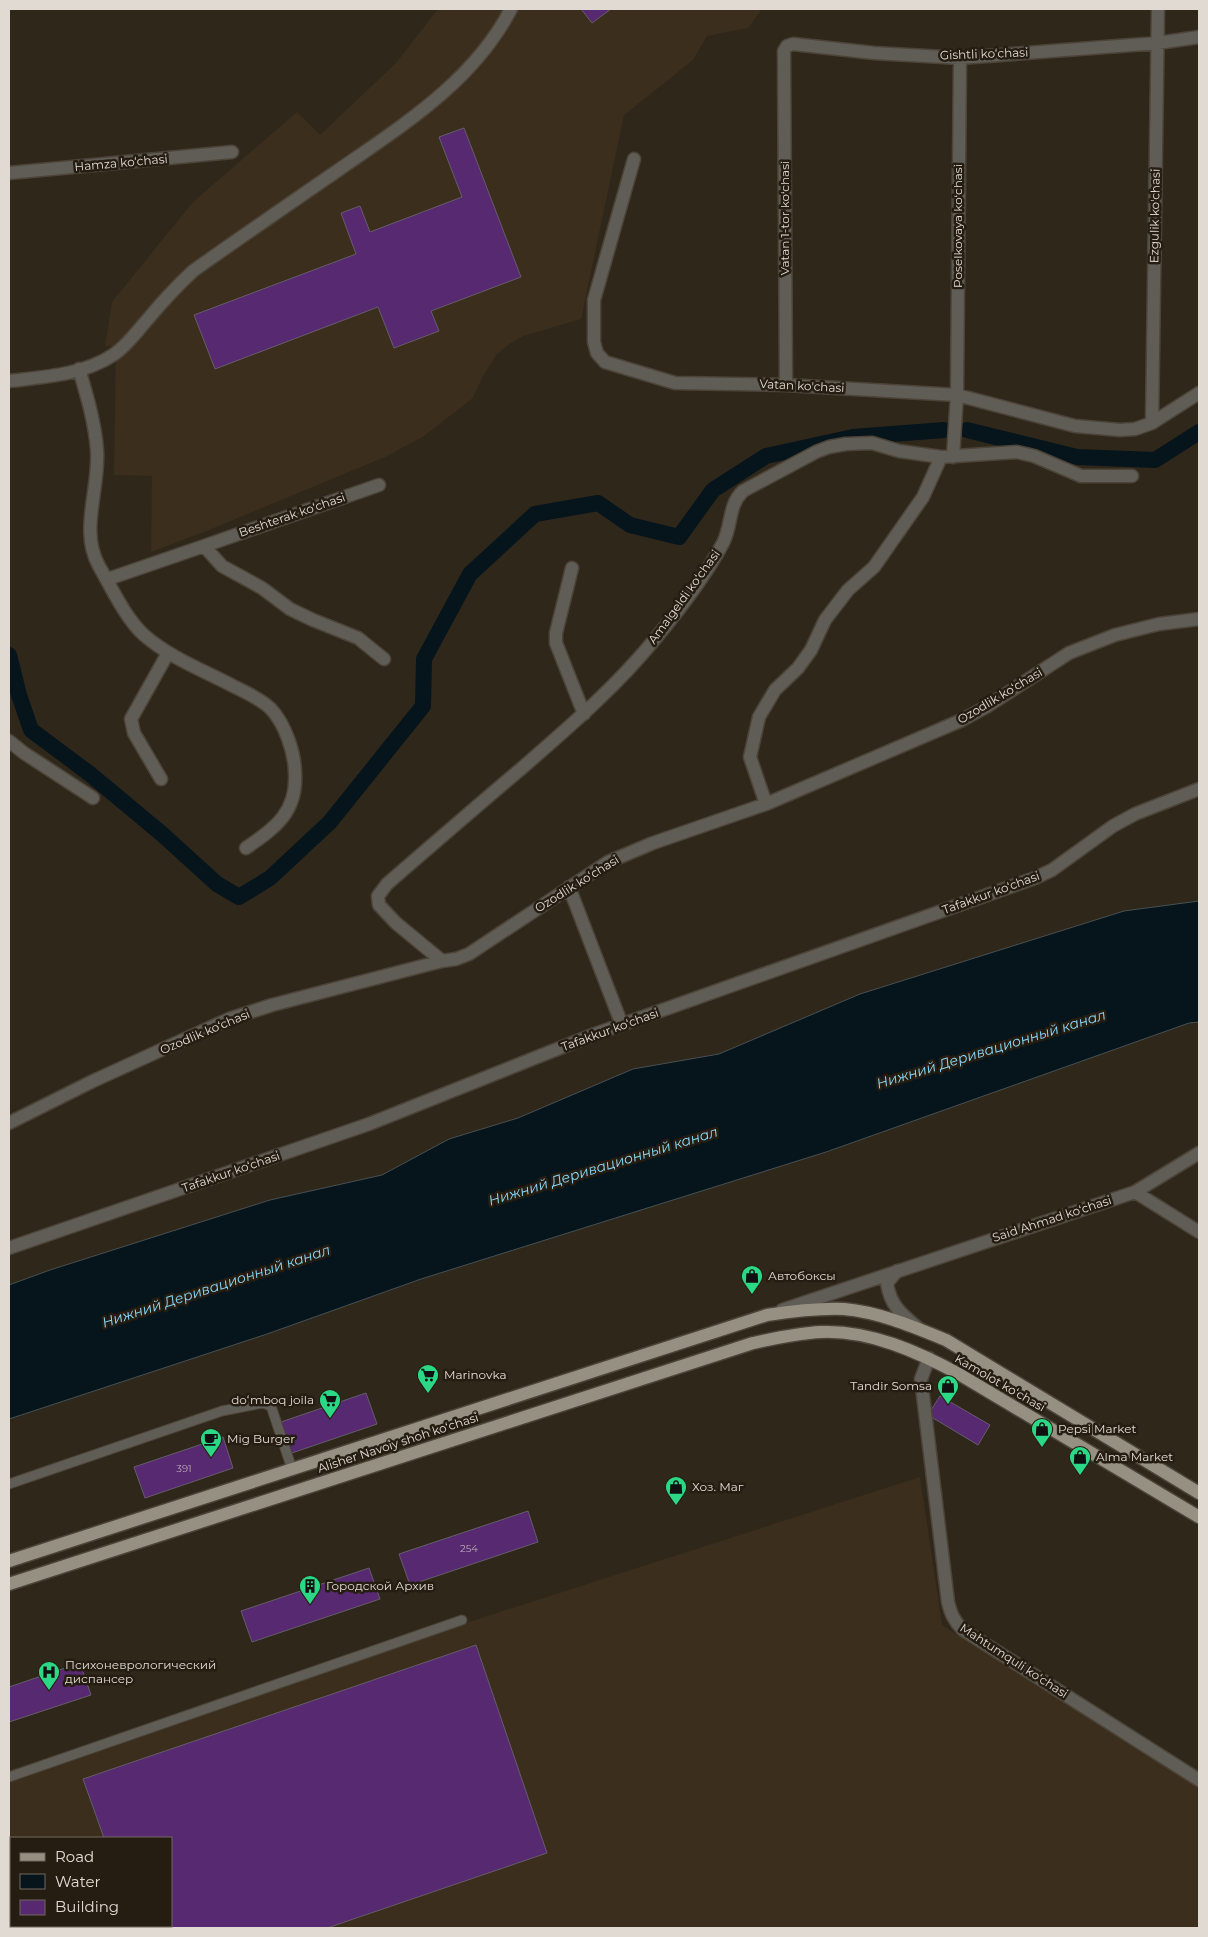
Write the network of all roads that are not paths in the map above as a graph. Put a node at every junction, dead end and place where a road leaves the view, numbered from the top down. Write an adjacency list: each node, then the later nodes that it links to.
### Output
1 (511, 9): 10 (street)
2 (1158, 9): 4 (street, Ezgulik ko'chasi)
3 (1199, 37): 4 (street, Gishtli ko‘chasi)
4 (1158, 43): 6 (street, Gishtli ko‘chasi); 15 (street, Ezgulik ko'chasi)
5 (784, 51): 6 (street, Gishtli ko‘chasi); 12 (street, Vatan 1-tor ko‘chasi)
6 (960, 58): 14 (street, Poselkovaya ko‘chasi)
7 (232, 152): 9 (street, Hamza ko‘chasi)
8 (634, 159): 12 (street, Vatan ko'chasi)
9 (9, 173)
10 (79, 370): 11 (street); 21 (street)
11 (9, 381)
12 (786, 384): 14 (street, Vatan ko'chasi)
13 (1199, 393): 15 (street, Vatan ko'chasi)
14 (957, 395): 15 (street, Vatan ko'chasi); 16 (street, Poselkovaya ko‘chasi)
15 (1152, 423)
16 (947, 457): 17 (street, Amalgeldi ko‘chasi); 25 (street, Amalgeldi ko‘chasi); 30 (street)
17 (1132, 476)
18 (379, 485): 19 (street, Beshterak ko‘chasi)
19 (204, 546): 21 (street, Beshterak ko‘chasi); 24 (street)
20 (572, 568): 25 (street)
21 (108, 579): 23 (street)
22 (1199, 619): 30 (street, Ozodlik ko‘chasi)
23 (168, 653): 27 (street); 31 (street)
24 (384, 659)
25 (584, 714): 33 (street, Amalgeldi ko‘chasi)
26 (9, 741): 29 (street)
27 (161, 779)
28 (1199, 789): 34 (street, Tafakkur ko‘chasi)
29 (93, 798)
30 (766, 804): 32 (street, Ozodlik ko‘chasi)
31 (246, 848)
32 (569, 887): 33 (street, Ozodlik ko‘chasi); 34 (street)
33 (442, 961): 35 (street, Ozodlik ko‘chasi)
34 (622, 1025): 39 (street, Tafakkur ko‘chasi)
35 (9, 1123)
36 (1199, 1153): 37 (street, Said Ahmad ko‘chasi)
37 (1134, 1192): 38 (street); 40 (street, Said Ahmad ko‘chasi)
38 (1199, 1232)
39 (9, 1248)
40 (897, 1271): 41 (street, Said Ahmad ko‘chasi); 42 (street)
41 (767, 1315): 42 (main road, Alisher Navoiy shoh koʻchasi); 45 (main road, Alisher Navoiy shoh koʻchasi)
42 (918, 1328): 48 (main road, Alisher Navoiy shoh koʻchasi)
43 (798, 1334): 44 (main road, Kamolot ko‘chasi); 49 (main road, Alisher Navoiy shoh koʻchasi)
44 (929, 1358): 50 (main road, Kamolot ko‘chasi); 55 (street, Mahtumquli ko‘chasi)
45 (292, 1468): 46 (lane); 47 (main road, Alisher Navoiy shoh koʻchasi)
46 (9, 1484)
47 (220, 1492): 49 (main road); 51 (main road, Alisher Navoiy shoh koʻchasi)
48 (1199, 1493)
49 (227, 1513): 52 (main road, Alisher Navoiy shoh koʻchasi)
50 (1199, 1517)
51 (9, 1561)
52 (9, 1584)
53 (462, 1620): 54 (lane)
54 (9, 1777)
55 (1199, 1780)

